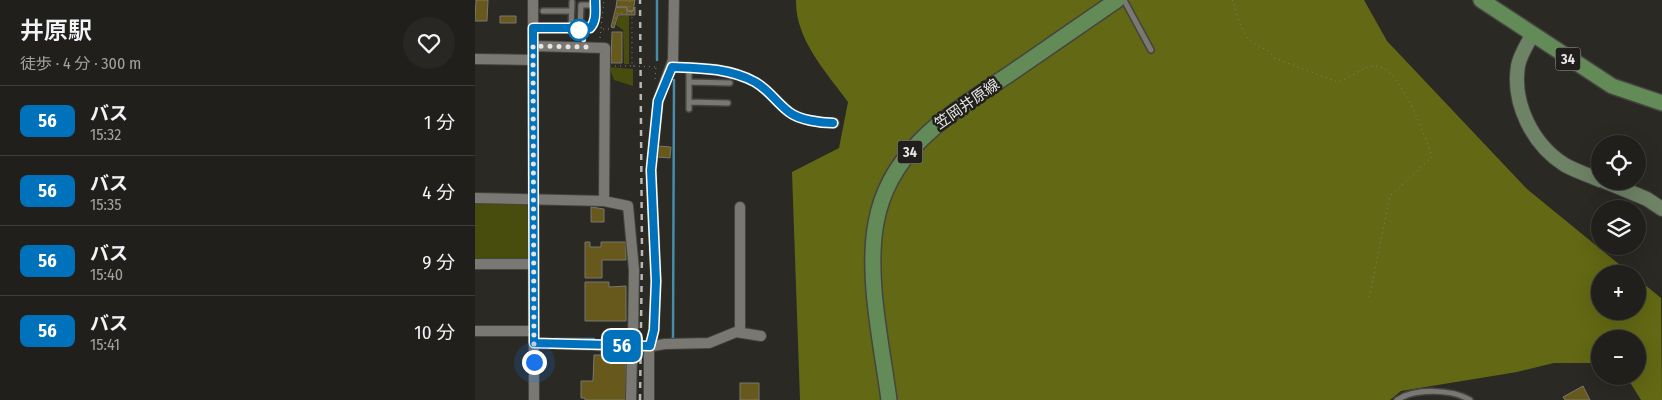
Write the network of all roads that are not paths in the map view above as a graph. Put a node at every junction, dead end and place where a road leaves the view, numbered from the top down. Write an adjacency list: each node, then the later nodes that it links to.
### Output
1 (533, 0): 10 (street)
2 (674, 0): 18 (street)
3 (1117, 0): 44 (main road, 笠岡井原線 / 34)
4 (1125, 0): 15 (lane)
5 (1481, 0): 13 (main road, 34)
6 (572, 2): 9 (lane)
7 (595, 2): 12 (lane); 12 (lane)
8 (543, 10): 9 (lane)
9 (571, 11): 11 (lane)
10 (533, 28): 11 (lane); 14 (street)
11 (571, 30): 12 (lane)
12 (580, 30)
13 (1532, 35): 23 (main road, 34); 25 (street)
14 (533, 46): 17 (street); 29 (street)
15 (1151, 50)
16 (475, 59): 17 (street)
17 (533, 60): 28 (street)
18 (672, 67): 19 (street); 40 (street)
19 (689, 68): 20 (lane); 24 (street)
20 (689, 82): 21 (lane); 22 (lane)
21 (730, 84)
22 (728, 103)
23 (1662, 103)
24 (833, 123)
25 (1591, 176)
26 (1626, 190): 31 (street)
27 (475, 198): 28 (street)
28 (532, 199): 29 (street); 33 (street)
29 (604, 201): 39 (street)
30 (740, 207): 36 (street)
31 (1662, 209)
32 (475, 264): 33 (street)
33 (532, 264): 35 (street)
34 (475, 330): 35 (street)
35 (534, 332): 38 (street)
36 (740, 332): 37 (street); 40 (street)
37 (761, 336)
38 (534, 343): 39 (street); 41 (street)
39 (608, 344): 40 (street); 42 (street)
40 (650, 346): 43 (street)
41 (534, 400)
42 (631, 400)
43 (649, 400)
44 (889, 400)
45 (1397, 400): 46 (lane)
46 (1470, 400)

